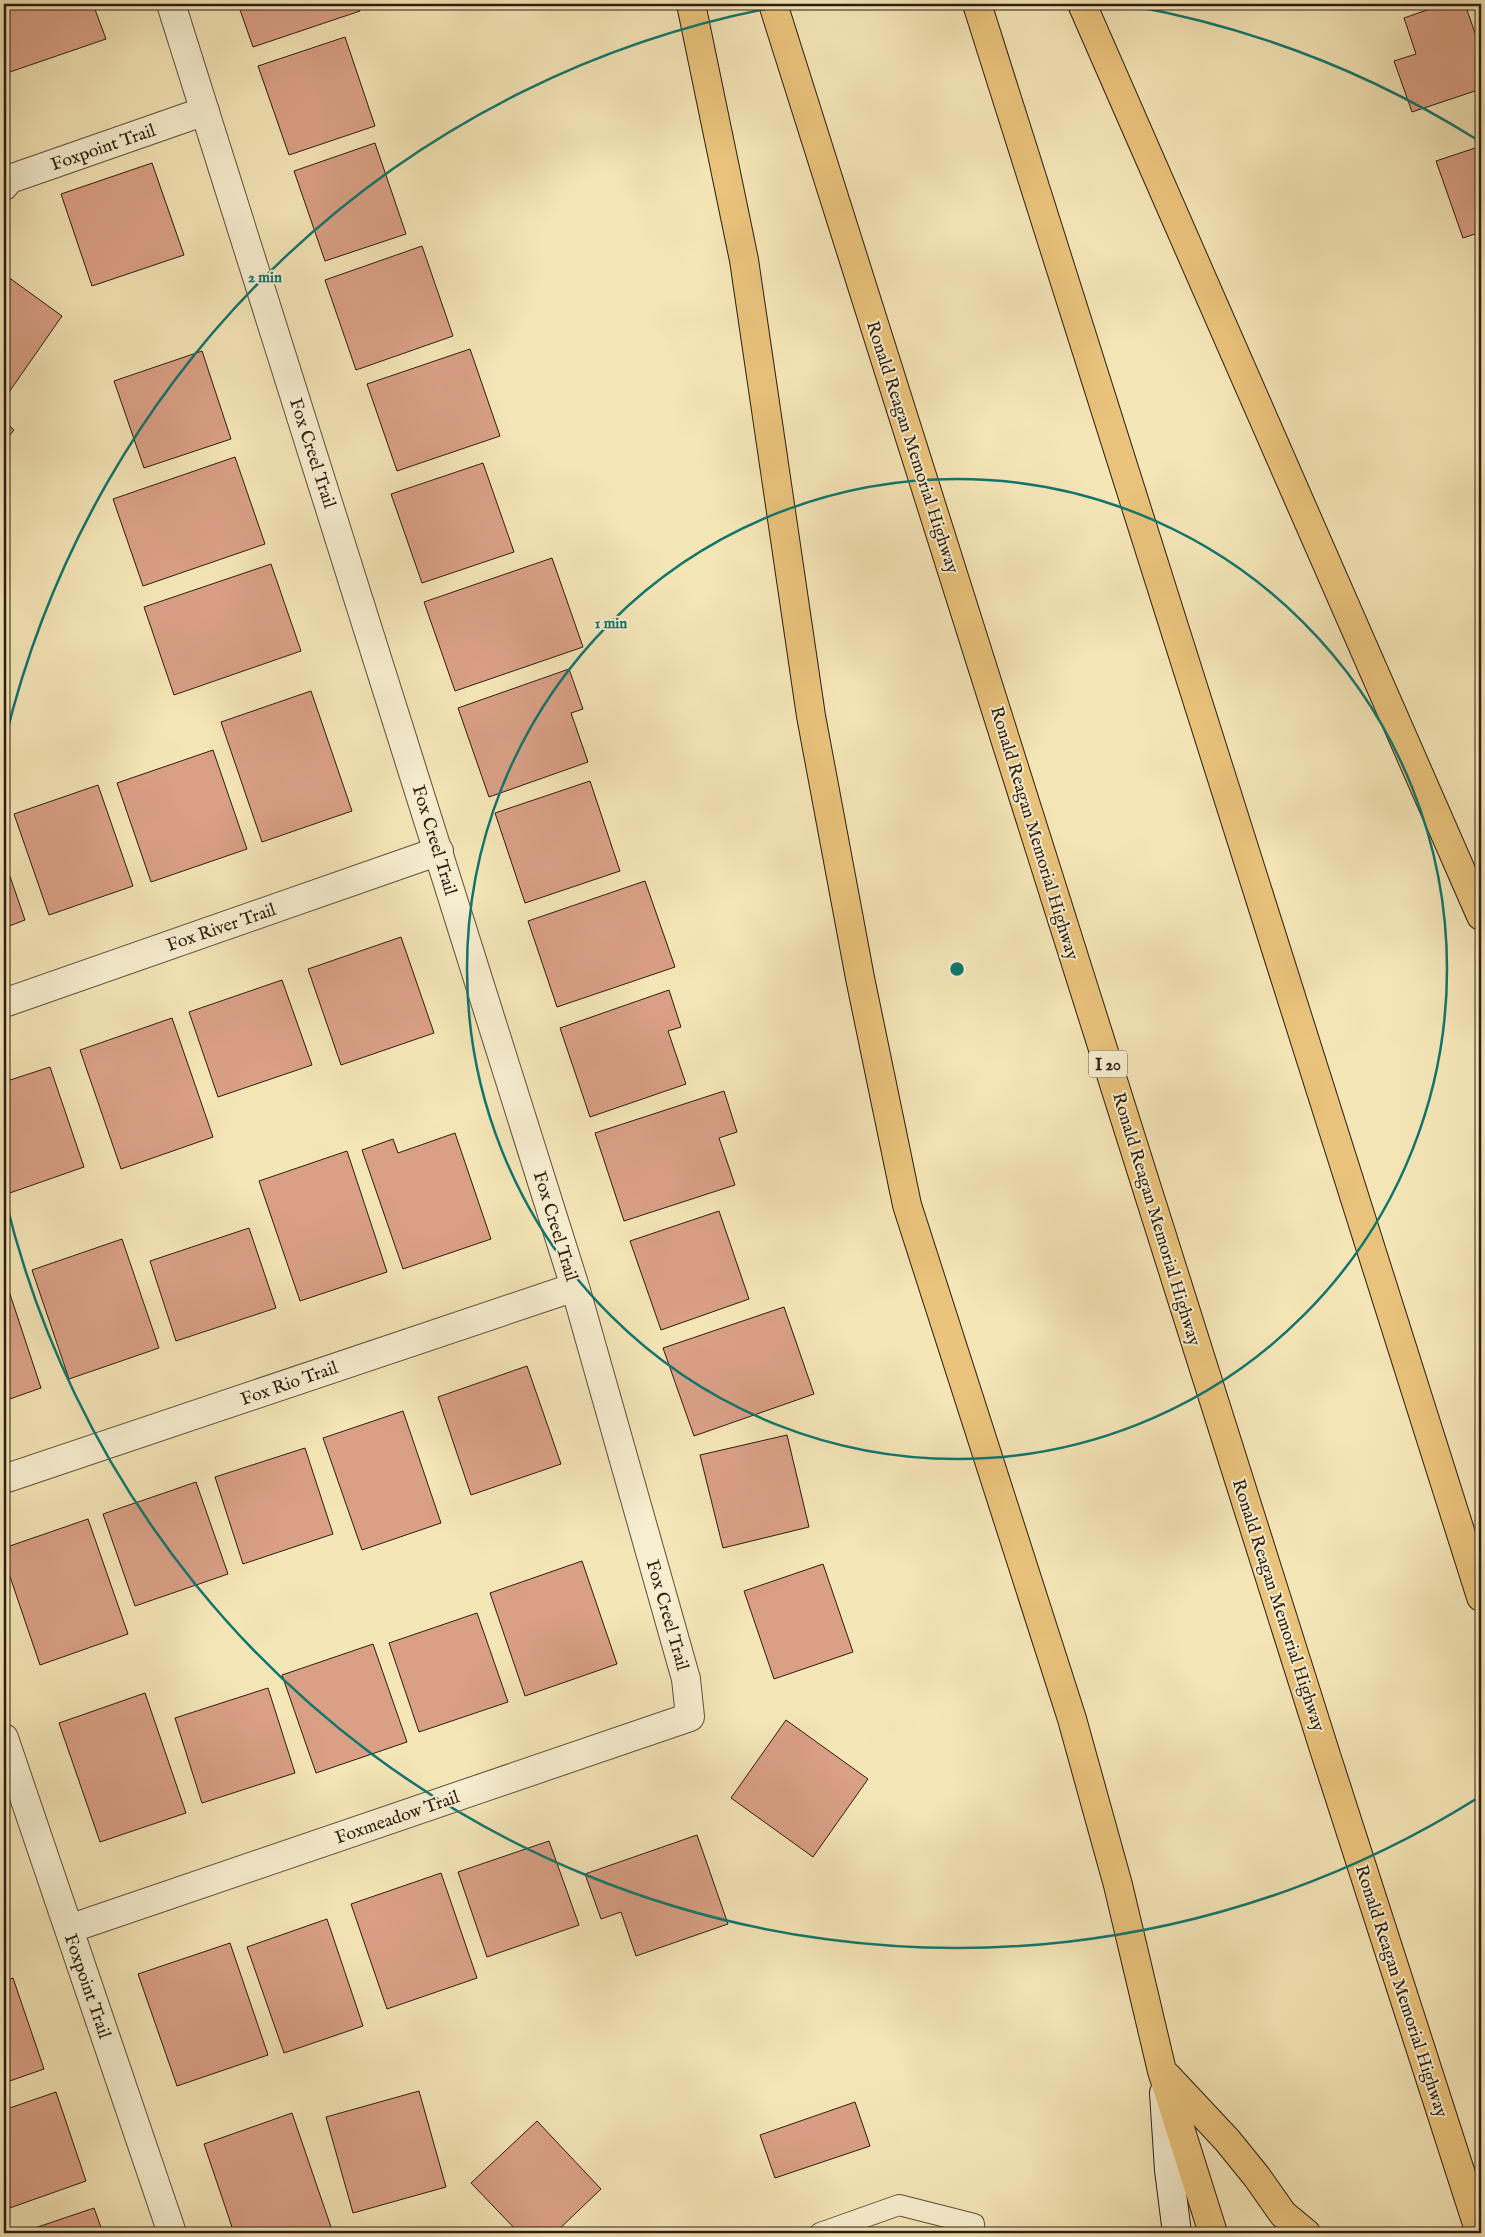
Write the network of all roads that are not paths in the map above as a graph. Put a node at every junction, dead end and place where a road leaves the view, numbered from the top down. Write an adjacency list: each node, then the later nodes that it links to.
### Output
1 (171, 4): 6 (street, Fox Creel Trail)
2 (691, 4): 17 (highway)
3 (773, 4): 24 (highway, Ronald Reagan Memorial Highway / I 20)
4 (977, 4): 13 (highway)
5 (1082, 4): 9 (highway)
6 (205, 111): 7 (street, Foxpoint Trail); 8 (street, Fox Creel Trail)
7 (4, 186)
8 (439, 851): 10 (street, Fox River Trail); 11 (street, Fox Creel Trail)
9 (1481, 916)
10 (4, 1003)
11 (575, 1287): 12 (street, Fox Rio Trail); 14 (street, Fox Creel Trail)
12 (4, 1479)
13 (1481, 1597)
14 (686, 1679): 16 (street, Foxmeadow Trail)
15 (4, 1738): 16 (street, Foxpoint Trail)
16 (69, 1929): 18 (street, Foxpoint Trail)
17 (1162, 2071): 21 (street); 22 (highway); 23 (highway)
18 (172, 2233)
19 (820, 2233): 20 (lane)
20 (975, 2233)
21 (1177, 2233)
22 (1213, 2233)
23 (1306, 2233)
24 (1480, 2233)

